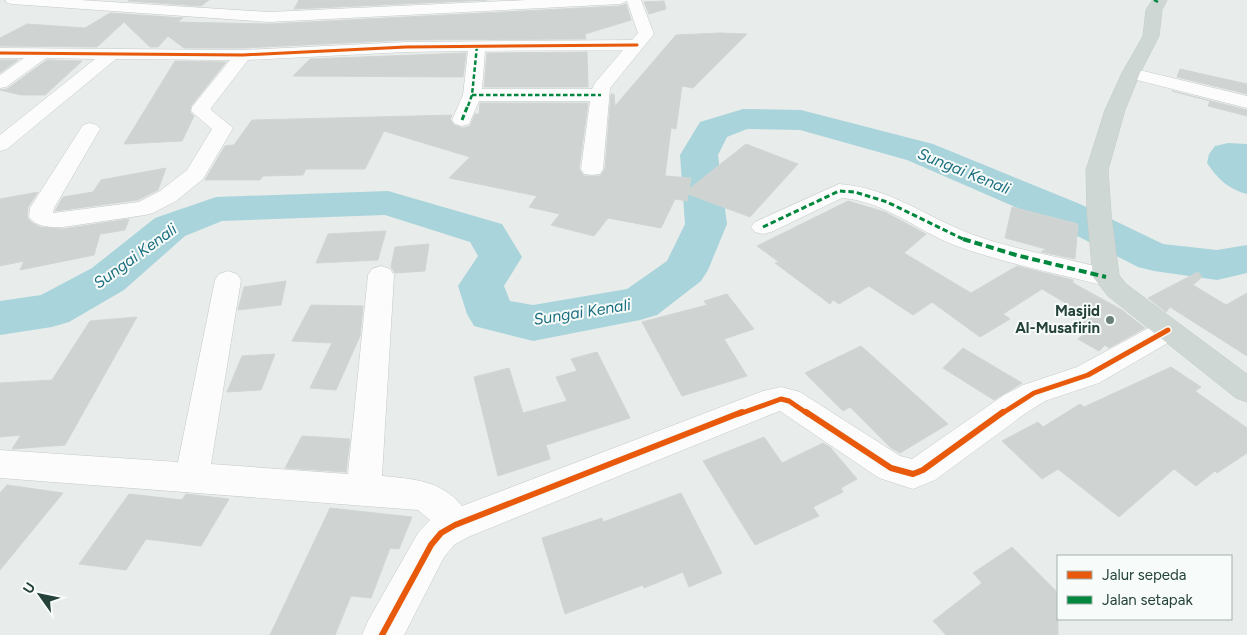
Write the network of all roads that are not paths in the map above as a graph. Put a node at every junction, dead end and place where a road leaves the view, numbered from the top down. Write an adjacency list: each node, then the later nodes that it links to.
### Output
1 (12, 0): 2 (street)
2 (620, 0)
3 (634, 0): 5 (street)
4 (1158, 1): 11 (main road)
5 (637, 45): 6 (street); 13 (street)
6 (477, 46): 10 (street); 14 (street)
7 (0, 53): 8 (street)
8 (41, 54): 9 (street); 12 (street)
9 (112, 54): 10 (street); 18 (street)
10 (243, 55): 17 (street)
11 (1131, 73): 15 (street); 21 (main road)
12 (0, 83)
13 (600, 94): 14 (street); 19 (street)
14 (472, 96): 16 (street)
15 (1247, 102)
16 (462, 120)
17 (90, 129)
18 (0, 145)
19 (592, 169)
20 (763, 227): 21 (street)
21 (1106, 273): 24 (main road)
22 (381, 275): 28 (street)
23 (228, 280): 27 (street)
24 (1168, 330): 25 (main road); 29 (street)
25 (1247, 390)
26 (0, 464): 27 (street)
27 (192, 478): 28 (street)
28 (364, 491): 29 (street)
29 (455, 525): 30 (street)
30 (382, 635)

